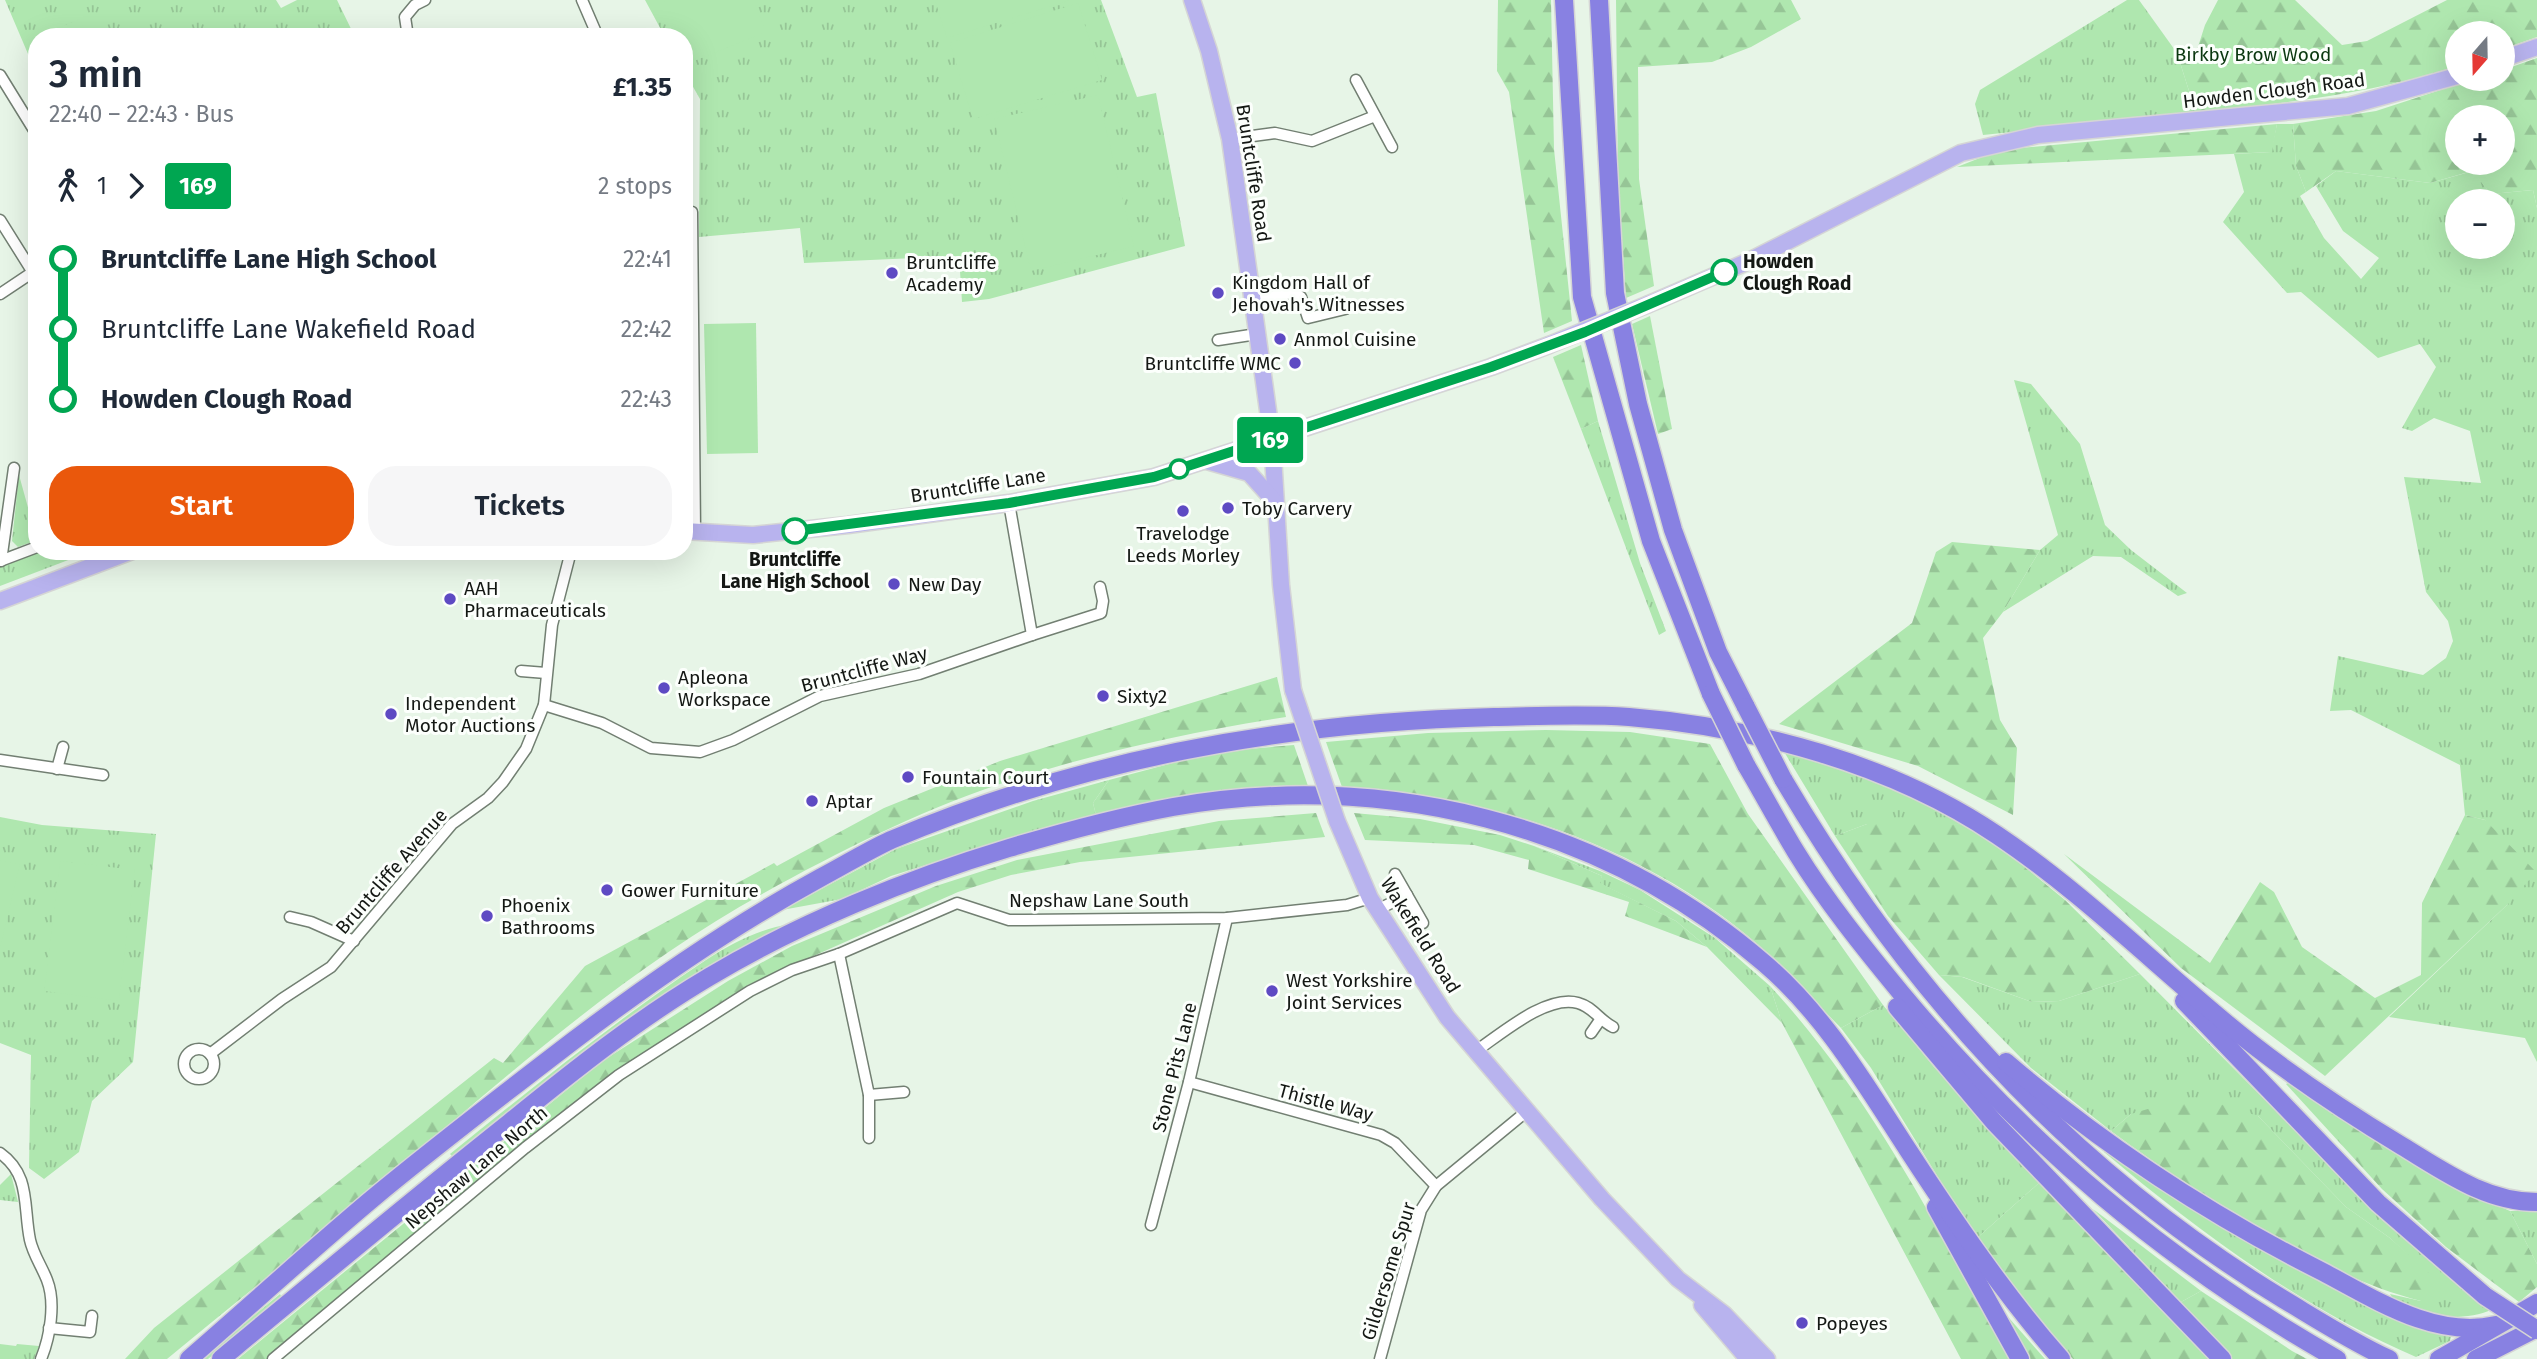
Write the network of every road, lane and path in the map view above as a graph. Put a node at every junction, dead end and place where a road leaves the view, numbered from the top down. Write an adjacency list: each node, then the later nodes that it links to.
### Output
1 (425, 0): 6 (street)
2 (582, 0): 7 (street)
3 (1192, 0): 15 (main road, Bruntcliffe Road)
4 (1564, 0): 45 (highway, bridge)
5 (1599, 0): 55 (highway, bridge)
6 (407, 28)
7 (594, 28)
8 (2535, 47): 9 (main road)
9 (2515, 54)
10 (0, 75): 14 (street)
11 (2445, 79): 25 (main road, Howden Clough Road, bridge)
12 (1356, 80): 13 (street)
13 (1375, 116): 15 (street); 16 (street)
14 (28, 120)
15 (1230, 139): 21 (main road, Bruntcliffe Road)
16 (1392, 147)
17 (0, 220): 18 (street)
18 (28, 265)
19 (28, 280): 20 (street)
20 (0, 294)
21 (1252, 299): 22 (street); 23 (main road, Bruntcliffe Road)
22 (1345, 309)
23 (1257, 334): 24 (street); 25 (main road, Bruntcliffe Road)
24 (1218, 340)
25 (1272, 439): 26 (main road, Bruntcliffe Lane); 29 (main road, Wakefield Road)
26 (1205, 461): 28 (main road, Bruntcliffe Lane); 29 (main road)
27 (14, 468): 34 (street)
28 (1009, 503): 30 (main road, Bruntcliffe Lane); 37 (street)
29 (1276, 503): 48 (main road, Wakefield Road, bridge)
30 (693, 532)
31 (28, 550): 34 (street)
32 (98, 560): 36 (main road)
33 (569, 560): 39 (street, Bruntcliffe Avenue)
34 (1, 561)
35 (1100, 587): 37 (street, Bruntcliffe Way)
36 (0, 601)
37 (1032, 635): 40 (street, Bruntcliffe Way)
38 (521, 671): 39 (street)
39 (546, 673): 40 (street, Bruntcliffe Avenue)
40 (544, 705): 53 (street, Bruntcliffe Avenue)
41 (63, 747): 43 (street)
42 (0, 760): 43 (street)
43 (57, 769): 44 (street)
44 (103, 775)
45 (1797, 854): 88 (highway); 89 (highway)
46 (1395, 874): 47 (street)
47 (1407, 895): 48 (street, Nepshaw Lane South); 51 (street)
48 (1374, 904): 50 (street, Nepshaw Lane South); 60 (main road, Wakefield Road)
49 (290, 917): 53 (street)
50 (1227, 918): 54 (street, Nepshaw Lane South); 62 (street, Stone Pits Lane)
51 (1423, 923)
52 (2118, 933): 70 (highway); 76 (highway, bridge); 80 (highway)
53 (354, 941): 61 (street, Bruntcliffe Avenue)
54 (839, 954): 56 (street, Nepshaw Lane South); 64 (street)
55 (1942, 1007): 74 (highway); 78 (highway)
56 (712, 1015): 82 (street, Nepshaw Lane North)
57 (1600, 1020): 58 (street); 59 (street); 60 (street)
58 (1613, 1027)
59 (1591, 1033)
60 (1476, 1051): 65 (main road, Wakefield Road)
61 (211, 1054)
62 (1189, 1082): 69 (street, Thistle Way); 71 (street, Stone Pits Lane)
63 (904, 1091): 64 (street)
64 (869, 1095): 66 (street)
65 (1527, 1111): 69 (street, Gildersome Spur); 77 (main road, Wakefield Road)
66 (869, 1138)
67 (1909, 1151): 81 (highway); 86 (highway); 87 (highway)
68 (0, 1153): 75 (street)
69 (1436, 1186): 83 (street, Gildersome Spur)
70 (2537, 1202)
71 (1151, 1224)
72 (2537, 1303): 74 (highway)
73 (92, 1316): 75 (street)
74 (2496, 1325): 90 (highway)
75 (49, 1328): 79 (street)
76 (2537, 1329): 91 (highway)
77 (1738, 1339): 84 (main road, Wakefield Road); 85 (main road, Wakefield Road)
78 (2384, 1357)
79 (41, 1359)
80 (189, 1359)
81 (221, 1359)
82 (273, 1359)
83 (1380, 1359)
84 (1748, 1359)
85 (1766, 1359)
86 (2021, 1359)
87 (2061, 1359)
88 (2222, 1359)
89 (2337, 1359)
90 (2439, 1359)
91 (2476, 1359)

